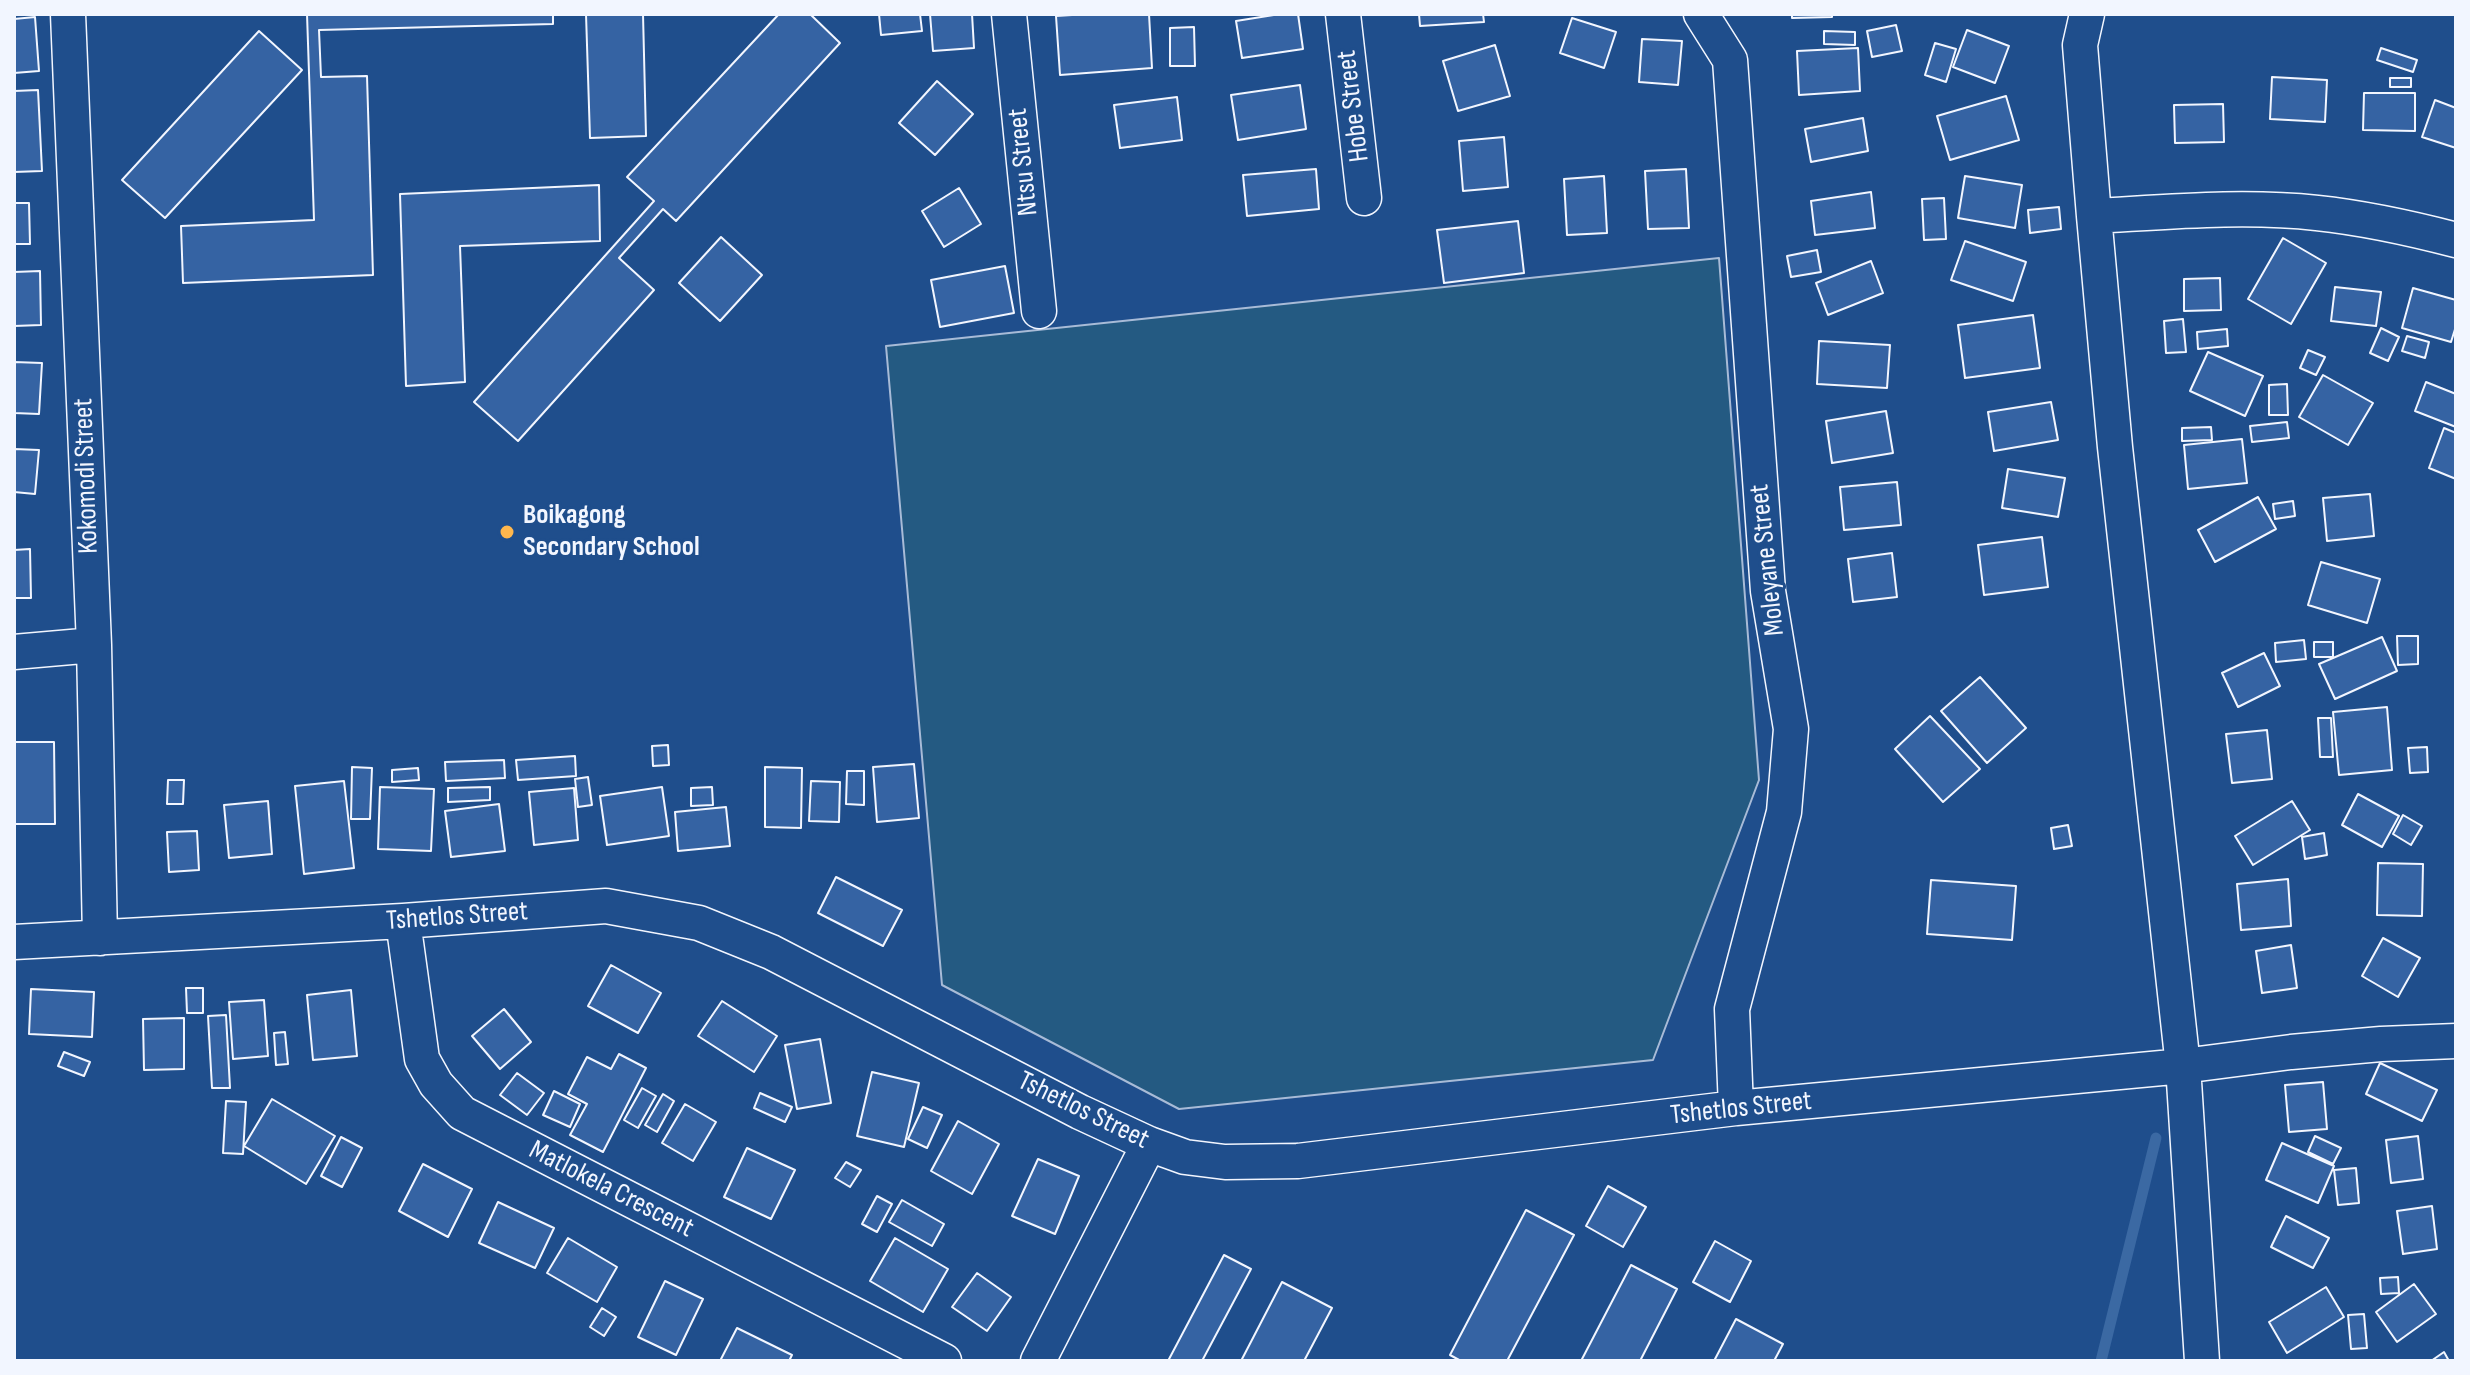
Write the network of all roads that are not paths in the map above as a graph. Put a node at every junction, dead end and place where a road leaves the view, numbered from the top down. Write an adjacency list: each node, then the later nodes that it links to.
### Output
1 (68, 14): 10 (street, Kokomodi Street)
2 (1009, 14): 9 (street, Ntsu Street)
3 (1343, 14): 6 (street, Hobe Street)
4 (1701, 14): 17 (street, Moleyane Street)
5 (2087, 14): 7 (street)
6 (1364, 198)
7 (2094, 216): 8 (street); 16 (street)
8 (2456, 240)
9 (1039, 311)
10 (94, 645): 11 (street); 13 (street, Kokomodi Street)
11 (14, 652)
12 (403, 921): 13 (street, Tshetlos Street); 18 (street, Tshetlos Street); 19 (street, Matlokela Crescent)
13 (100, 938): 14 (street, Tshetlos Street)
14 (14, 942)
15 (2456, 1041): 16 (street, Tshetlos Street)
16 (2183, 1066): 17 (street, Tshetlos Street); 21 (street)
17 (1736, 1108): 18 (street, Tshetlos Street)
18 (1149, 1144): 20 (street)
19 (944, 1361)
20 (1038, 1361)
21 (2202, 1361)

